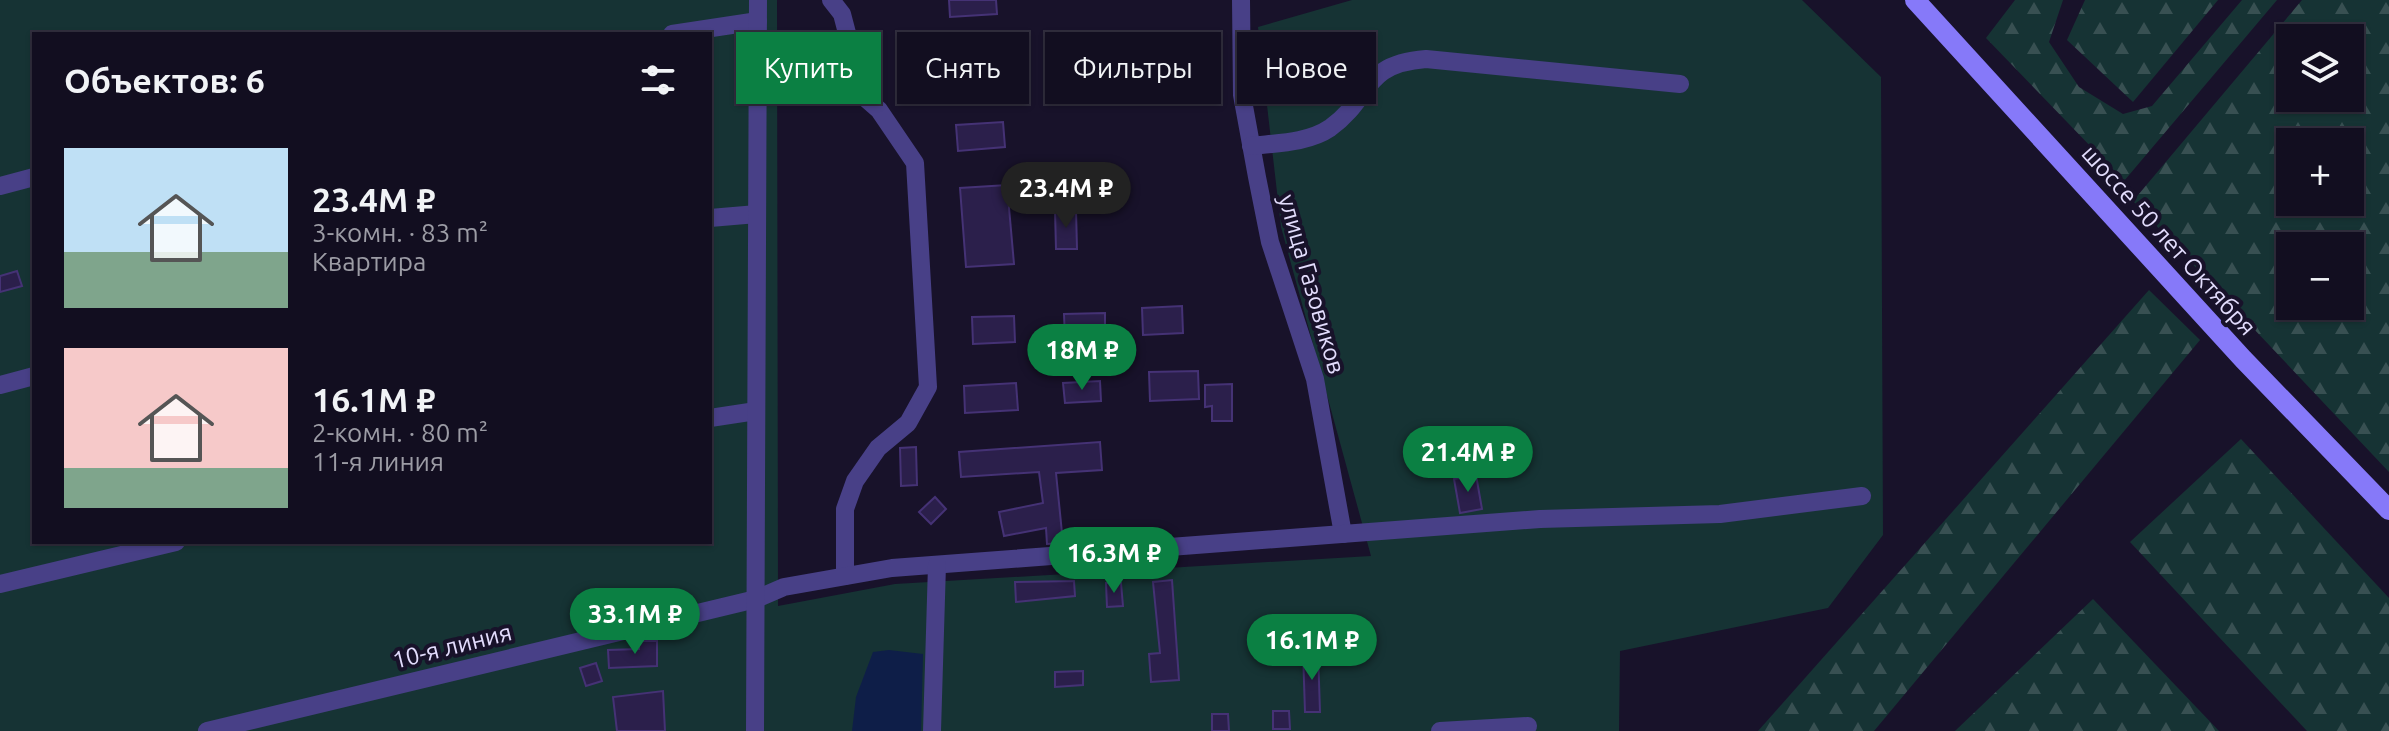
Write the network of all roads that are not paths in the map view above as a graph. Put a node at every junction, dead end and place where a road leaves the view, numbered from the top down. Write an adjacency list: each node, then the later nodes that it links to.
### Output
1 (758, 0): 5 (street)
2 (831, 0): 22 (street)
3 (1241, 0): 8 (street, улица Газовиков)
4 (1915, 0): 18 (street, шоссе 50 лет Октября)
5 (758, 21): 6 (street); 11 (street)
6 (685, 32)
7 (1680, 84): 8 (street)
8 (1251, 146): 19 (street, улица Газовиков)
9 (32, 178): 10 (street)
10 (0, 186)
11 (757, 214): 12 (street); 15 (street)
12 (712, 218)
13 (32, 377): 14 (street)
14 (0, 385)
15 (756, 411): 16 (street); 24 (street)
16 (712, 418)
17 (1862, 496): 19 (street, 10-я линия)
18 (2389, 510)
19 (1343, 534): 21 (street, 10-я линия)
20 (168, 544): 23 (street)
21 (937, 565): 22 (street, 10-я линия); 28 (street)
22 (845, 576): 24 (street, 10-я линия)
23 (0, 584)
24 (756, 599): 26 (street, 10-я линия); 27 (street)
25 (1528, 726): 29 (street)
26 (207, 731)
27 (755, 731)
28 (932, 731)
29 (1440, 731)

